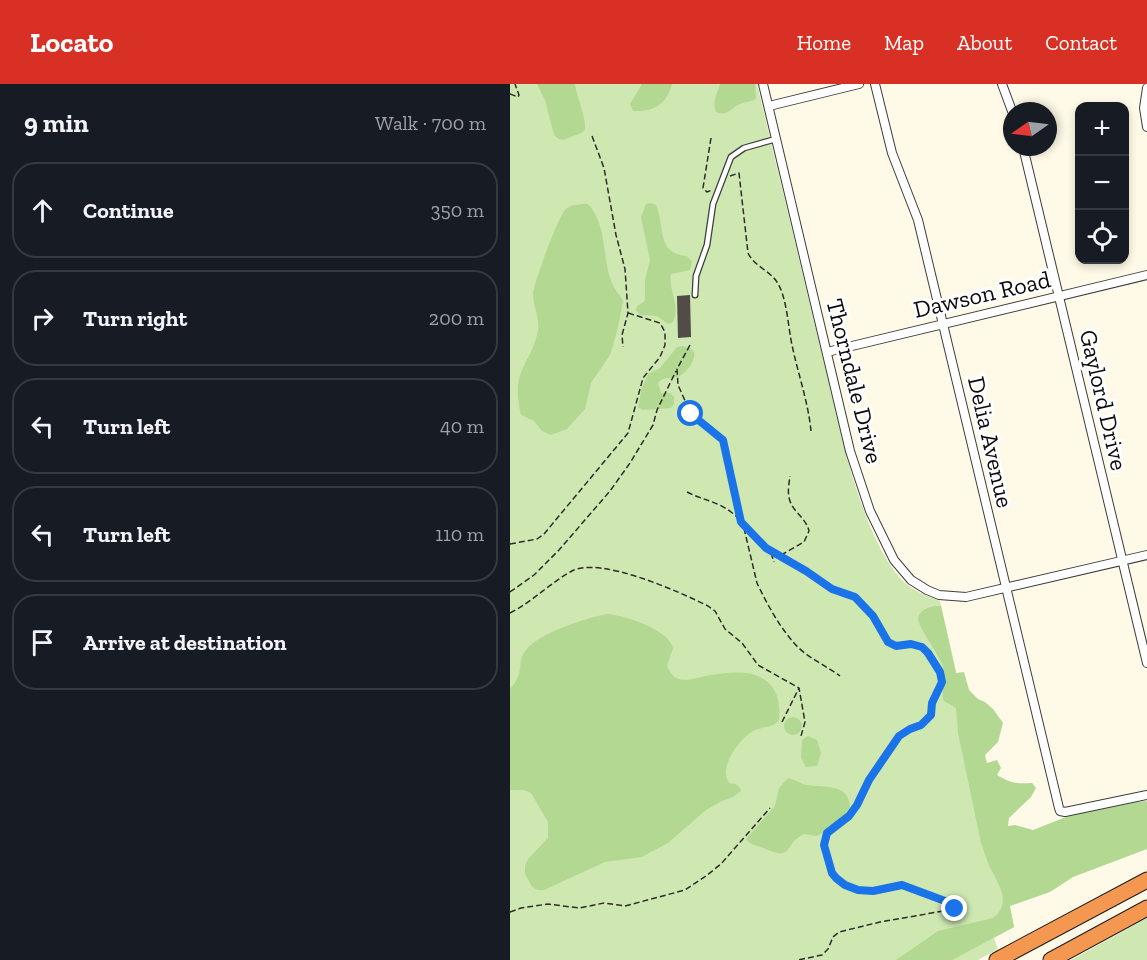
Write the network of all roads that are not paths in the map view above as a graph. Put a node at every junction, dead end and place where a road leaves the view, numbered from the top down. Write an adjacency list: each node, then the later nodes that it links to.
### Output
1 (763, 84): 7 (street, Thorndale Drive)
2 (859, 84): 7 (street)
3 (875, 84): 14 (street, Delia Avenue)
4 (1002, 84): 6 (street)
5 (1147, 88): 8 (street)
6 (1009, 102)
7 (769, 106): 9 (street, Thorndale Drive)
8 (1147, 127)
9 (776, 139): 12 (lane); 15 (street, Thorndale Drive)
10 (1025, 156): 13 (street, Gaylord Drive)
11 (1147, 275): 13 (street, Dawson Road)
12 (695, 295)
13 (1060, 296): 14 (street, Dawson Road); 17 (street, Gaylord Drive)
14 (943, 324): 15 (street, Dawson Road); 18 (street, Delia Avenue)
15 (826, 352): 18 (street, Thorndale Drive)
16 (1147, 555): 17 (street, Thorndale Drive)
17 (1122, 562): 18 (street, Thorndale Drive); 19 (street, Gaylord Drive)
18 (1006, 589): 20 (street, Delia Avenue)
19 (1147, 663)
20 (1147, 795)
21 (1147, 880): 23 (highway)
22 (1147, 908): 24 (highway)
23 (997, 960)
24 (1051, 960)

